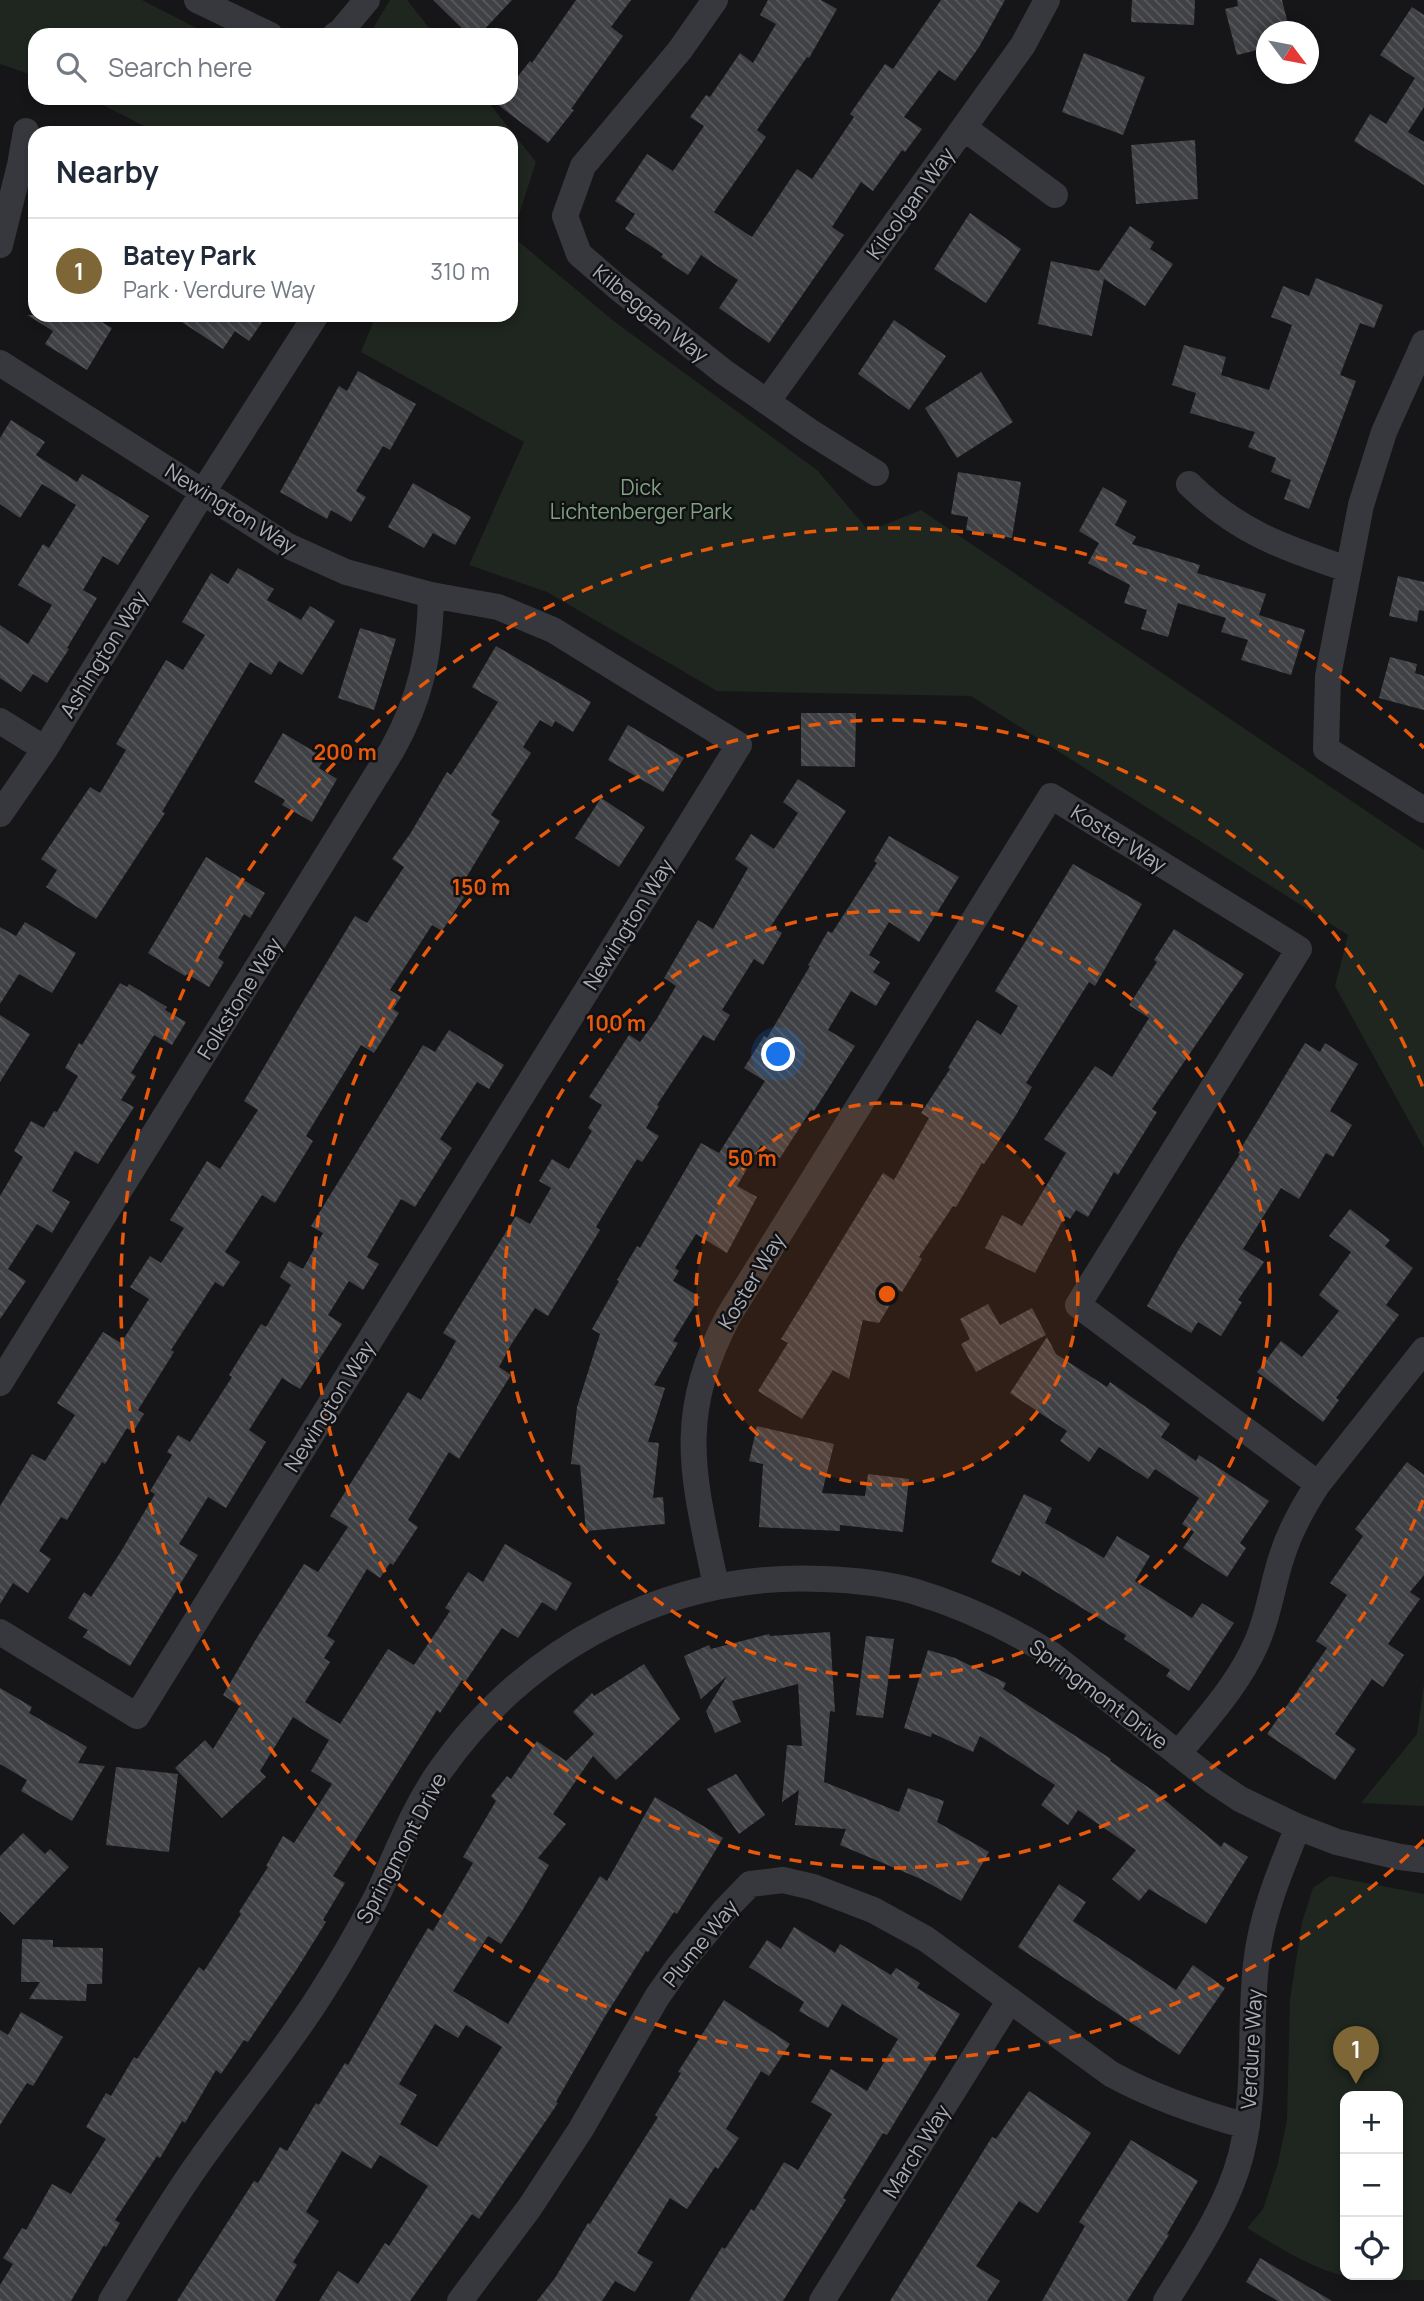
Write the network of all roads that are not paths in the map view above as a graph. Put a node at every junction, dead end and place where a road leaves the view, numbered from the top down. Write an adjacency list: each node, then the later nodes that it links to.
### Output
1 (197, 0): 5 (street)
2 (367, 0): 6 (street)
3 (715, 0): 14 (street, Kilbeggan Way)
4 (1047, 0): 7 (street, Kilcolgan Way)
5 (256, 28)
6 (344, 28)
7 (964, 128): 9 (street); 14 (street, Kilcolgan Way)
8 (26, 131): 10 (street)
9 (1055, 195)
10 (0, 246)
11 (312, 322): 17 (street, Ashington Way)
12 (1424, 343): 18 (street)
13 (0, 363): 17 (street, Newington Way)
14 (767, 402): 15 (street, Kilbeggan Way)
15 (876, 472)
16 (1189, 484): 18 (street)
17 (203, 492): 19 (street, Newington Way); 21 (street, Ashington Way)
18 (1347, 569): 22 (street)
19 (431, 595): 25 (street, Folkstone Way); 28 (street, Newington Way)
20 (0, 721): 21 (street)
21 (45, 749): 23 (street, Ashington Way)
22 (1424, 810)
23 (0, 814)
24 (1424, 1350): 26 (street)
25 (0, 1384)
26 (1318, 1485): 27 (street, Koster Way); 29 (street)
27 (716, 1586): 29 (street, Springmont Drive); 34 (street, Springmont Drive)
28 (0, 1632)
29 (1178, 1754): 30 (street, Springmont Drive)
30 (1298, 1827): 31 (street, Springmont Drive); 33 (street, Verdure Way)
31 (1424, 1860)
32 (1010, 2000): 33 (street, Plume Way); 35 (street, Plume Way); 36 (street, March Way)
33 (1247, 2126): 37 (street, Verdure Way)
34 (111, 2301)
35 (460, 2301)
36 (822, 2301)
37 (1166, 2301)

